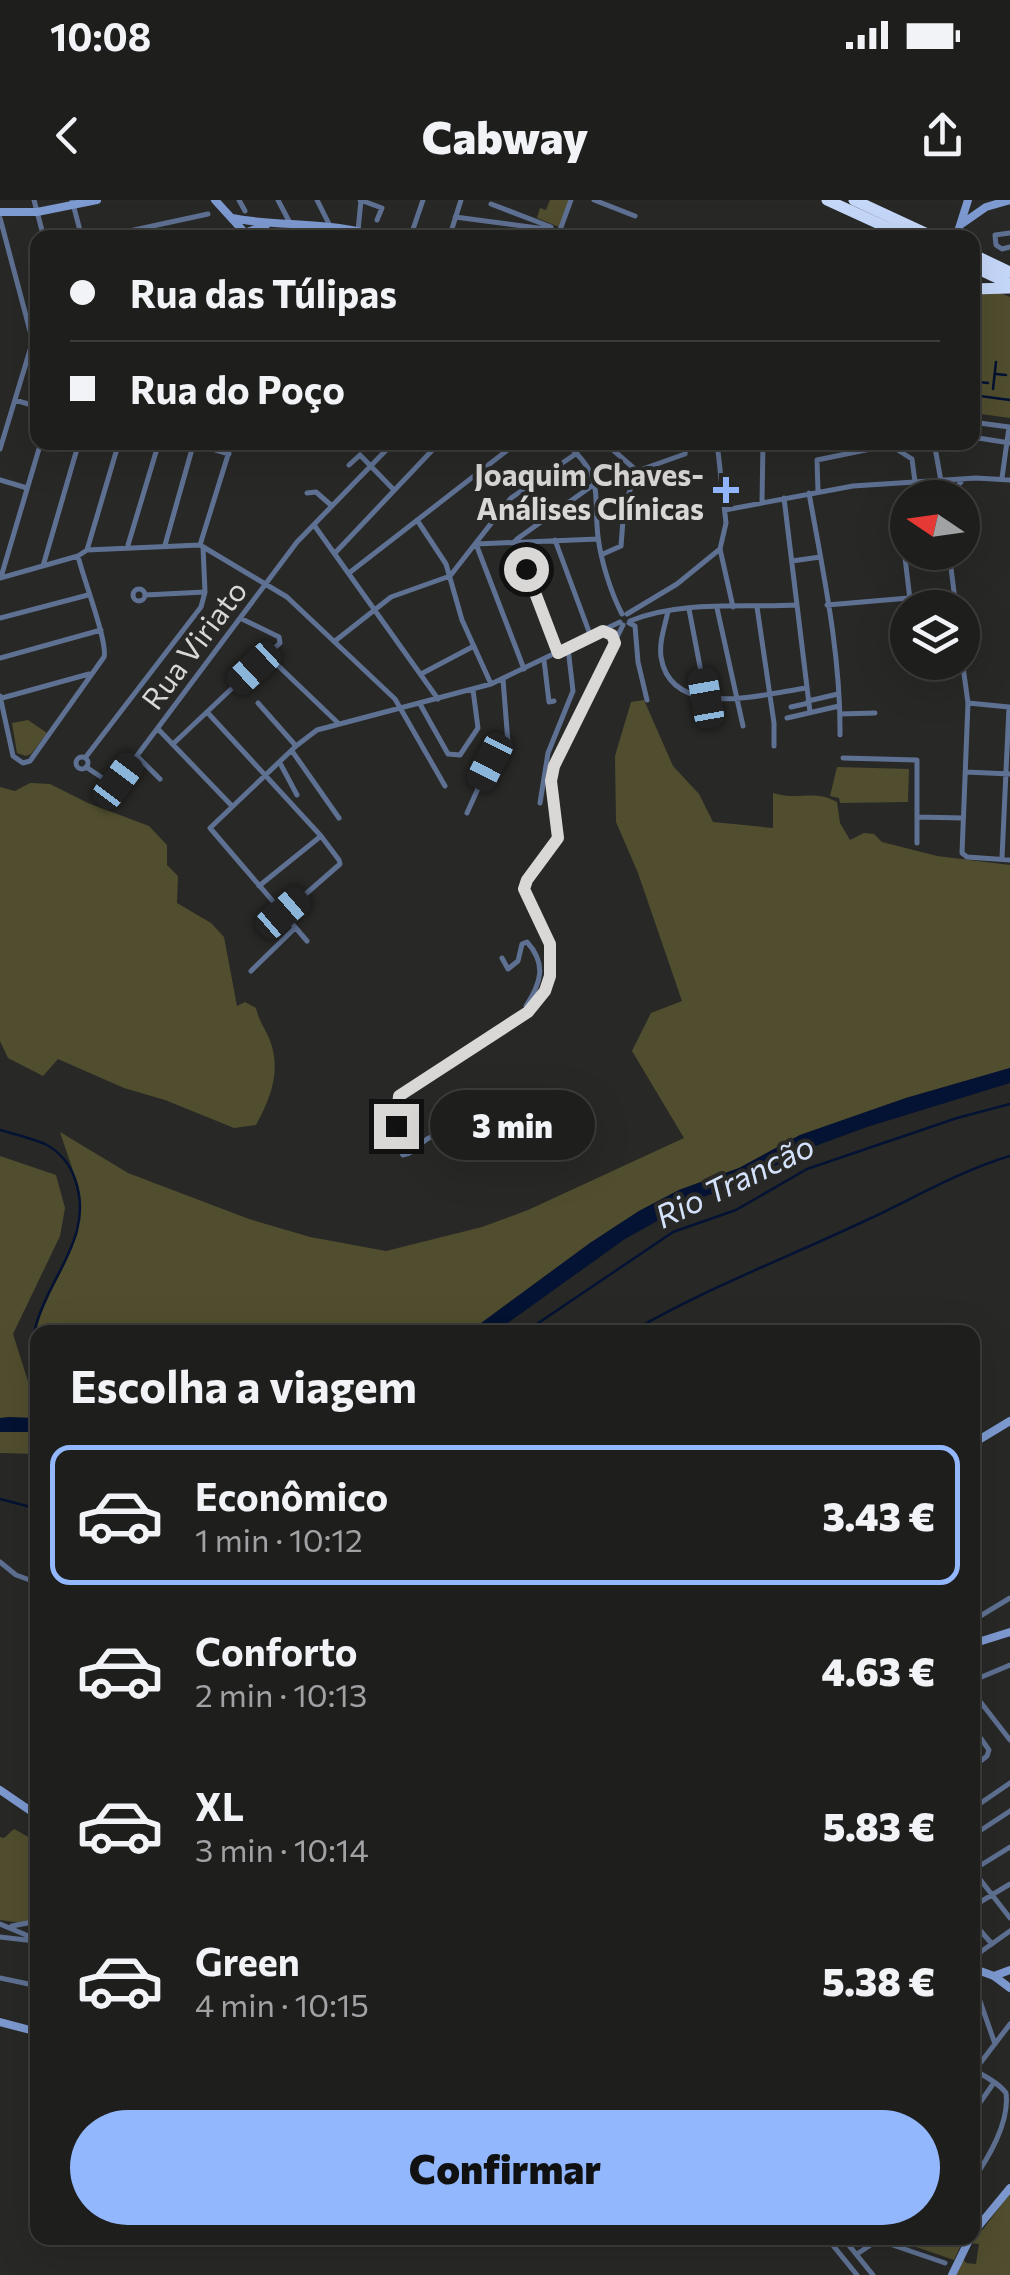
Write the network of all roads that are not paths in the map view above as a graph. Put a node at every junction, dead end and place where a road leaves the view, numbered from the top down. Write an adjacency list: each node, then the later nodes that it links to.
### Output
1 (34, 200): 19 (street)
2 (97, 200): 16 (street)
3 (214, 200): 25 (street)
4 (239, 200): 23 (street)
5 (278, 200): 29 (street)
6 (317, 200): 31 (street)
7 (360, 200): 26 (street); 39 (street)
8 (423, 200): 40 (street)
9 (460, 200): 24 (street)
10 (572, 200): 44 (street)
11 (594, 200): 22 (street)
12 (827, 200): 45 (highway)
13 (854, 200): 46 (highway)
14 (1005, 200): 18 (street)
15 (968, 201): 18 (street); 27 (street)
16 (72, 202): 19 (street); 33 (street)
17 (491, 204): 43 (street)
18 (985, 206): 27 (street)
19 (37, 212): 21 (street); 32 (street)
20 (208, 214): 30 (street)
21 (0, 215): 55 (street)
22 (635, 216)
23 (247, 217): 25 (street); 28 (street); 36 (street)
24 (455, 217): 41 (street); 42 (street)
25 (232, 218): 35 (street)
26 (377, 220)
27 (963, 223): 47 (street)
28 (266, 224): 29 (street); 37 (street)
29 (291, 226): 31 (street)
30 (152, 228): 34 (street)
31 (332, 229): 38 (street)
32 (42, 230)
33 (80, 230)
34 (141, 230)
35 (242, 230)
36 (250, 230)
37 (251, 230)
38 (345, 230)
39 (358, 230)
40 (413, 230)
41 (451, 230)
42 (552, 230)
43 (557, 230)
44 (560, 230)
45 (893, 230)
46 (919, 230)
47 (960, 230)
48 (1010, 233): 49 (street)
49 (1010, 247)
50 (980, 258): 52 (highway)
51 (980, 270): 53 (highway)
52 (1010, 272)
53 (1010, 286): 54 (highway)
54 (980, 288)
55 (30, 324)
56 (30, 350): 57 (street)
57 (15, 400): 58 (street); 63 (street)
58 (30, 405)
59 (980, 423): 60 (street)
60 (1009, 427): 62 (street)
61 (980, 438): 62 (street)
62 (1008, 443): 88 (street)
63 (0, 449)
64 (39, 450): 96 (street)
65 (77, 450): 122 (street)
66 (116, 450): 116 (street)
67 (156, 450): 113 (street)
68 (190, 450): 112 (street)
69 (215, 450): 83 (street)
70 (229, 450): 83 (street)
71 (387, 450): 86 (street, Rua Viriato)
72 (432, 450): 97 (street)
73 (508, 450): 105 (street)
74 (574, 450): 82 (street)
75 (613, 450): 87 (street)
76 (685, 450): 87 (street)
77 (718, 450): 104 (street)
78 (762, 450): 102 (street)
79 (866, 450): 98 (street)
80 (898, 450): 91 (street)
81 (936, 450): 85 (street)
82 (577, 452): 94 (street); 111 (street)
83 (228, 454): 114 (street)
84 (349, 465): 86 (street)
85 (939, 466): 92 (street); 93 (street)
86 (372, 467): 97 (street); 103 (street, Rua Viriato)
87 (637, 471): 118 (street)
88 (1005, 478): 89 (street)
89 (966, 479): 93 (street)
90 (0, 480): 96 (street)
91 (917, 480)
92 (942, 480)
93 (953, 480)
94 (596, 483): 107 (street); 108 (street)
95 (890, 485): 98 (street)
96 (27, 488): 125 (street)
97 (394, 490): 117 (street)
98 (818, 491): 100 (street)
99 (307, 493): 103 (street)
100 (809, 493): 101 (street); 120 (street)
101 (784, 498): 102 (street); 121 (street)
102 (762, 502): 104 (street)
103 (332, 506): 106 (street, Rua Viriato)
104 (724, 510): 115 (street)
105 (417, 520): 123 (street); 124 (street)
106 (314, 524): 117 (street); 126 (street, Rua Viriato)
107 (527, 536): 109 (street); 110 (street)
108 (598, 539): 109 (street); 118 (street)
109 (555, 540): 144 (street)
110 (515, 541): 111 (street); 149 (street)
111 (476, 544): 124 (street); 153 (street)
112 (165, 545): 113 (street); 114 (street)
113 (128, 546): 116 (street)
114 (201, 546): 126 (street); 127 (street)
115 (721, 546): 135 (street); 141 (street)
116 (87, 550): 119 (street)
117 (335, 554): 123 (street)
118 (603, 554): 141 (street)
119 (78, 556): 122 (street); 128 (street)
120 (820, 557): 121 (street); 131 (street)
121 (792, 561): 132 (street)
122 (43, 566): 125 (street)
123 (349, 573): 137 (street)
124 (450, 576): 137 (street); 147 (street)
125 (0, 578)
126 (267, 583): 140 (street, Rua Viriato); 145 (street)
127 (204, 592): 129 (street); 191 (street, Rua Viriato)
128 (88, 595): 139 (street); 142 (street)
129 (145, 595)
130 (890, 599): 131 (street)
131 (827, 604): 163 (street)
132 (797, 606): 133 (street); 160 (street)
133 (756, 607): 135 (street); 162 (street)
134 (717, 608): 135 (street); 136 (street); 166 (street)
135 (733, 608)
136 (689, 609): 138 (street); 165 (street)
137 (375, 610): 145 (street); 155 (street)
138 (668, 610): 141 (street); 165 (street)
139 (0, 618)
140 (242, 619): 150 (street); 185 (street, Rua Viriato)
141 (625, 620): 143 (street); 146 (street); 168 (street)
142 (102, 630): 151 (street); 154 (street)
143 (603, 631): 144 (street); 146 (street)
144 (591, 637): 148 (street)
145 (334, 641): 176 (street)
146 (615, 643): 217 (street)
147 (474, 646): 155 (street); 158 (street)
148 (568, 648): 149 (street); 200 (street)
149 (558, 653): 152 (street)
150 (268, 656): 179 (street); 183 (street)
151 (0, 658)
152 (544, 660): 153 (street); 169 (street)
153 (524, 669): 156 (street)
154 (92, 674): 164 (street); 177 (street)
155 (421, 674): 159 (street)
156 (503, 679): 158 (street); 202 (street)
157 (965, 680): 173 (street)
158 (492, 684): 161 (street)
159 (430, 688): 167 (street); 172 (street)
160 (806, 688): 162 (street); 170 (street)
161 (473, 690): 167 (street); 172 (street)
162 (770, 694): 166 (street); 189 (street)
163 (838, 694): 170 (street); 178 (street)
164 (1, 697): 177 (street)
165 (706, 698): 166 (street)
166 (737, 698): 184 (street)
167 (438, 699): 172 (street)
168 (647, 700)
169 (554, 702)
170 (808, 702): 174 (street); 180 (street)
171 (258, 703): 190 (street)
172 (422, 703): 176 (street)
173 (968, 703): 175 (street); 194 (street)
174 (791, 706)
175 (1009, 707): 186 (street)
176 (404, 709): 183 (street); 198 (street)
177 (2, 710)
178 (840, 710): 180 (street); 181 (street); 187 (street)
179 (207, 712): 188 (street); 196 (street)
180 (810, 712): 182 (street)
181 (875, 713)
182 (787, 718)
183 (338, 724): 190 (street)
184 (743, 726)
185 (158, 728): 188 (street); 191 (street, Rua Viriato)
186 (1009, 730): 195 (street)
187 (840, 735)
188 (173, 744): 201 (street)
189 (774, 746)
190 (294, 748): 193 (street); 205 (street)
191 (137, 756): 197 (street)
192 (843, 758): 203 (street)
193 (280, 762): 196 (street); 199 (street)
194 (966, 772): 195 (street); 206 (street)
195 (1008, 774): 204 (street)
196 (267, 775): 201 (street); 207 (street)
197 (160, 779)
198 (445, 786)
199 (297, 795)
200 (540, 803)
201 (232, 806): 211 (street)
202 (467, 813)
203 (917, 817): 206 (street); 208 (street)
204 (1007, 817): 209 (street)
205 (339, 818)
206 (963, 818): 209 (street)
207 (321, 836): 211 (street); 212 (street)
208 (916, 843)
209 (1002, 858): 210 (street)
210 (1010, 860)
211 (259, 886): 212 (street)
212 (283, 913): 213 (street)
213 (295, 928): 214 (street); 216 (street)
214 (307, 941)
215 (502, 958): 217 (street)
216 (250, 971)
217 (528, 1012): 218 (street)
218 (440, 1133)
219 (1010, 1421): 220 (street)
220 (980, 1439)
221 (0, 1562): 222 (street)
222 (30, 1580)
223 (1010, 1598): 224 (street)
224 (980, 1616)
225 (1010, 1632): 226 (street)
226 (980, 1642)
227 (1008, 1666): 228 (street); 229 (street)
228 (1010, 1674)
229 (980, 1678)
230 (980, 1701): 232 (street)
231 (980, 1737): 233 (street)
232 (1010, 1740)
233 (980, 1760)
234 (1010, 1783): 236 (street)
235 (0, 1790): 237 (street)
236 (980, 1804)
237 (30, 1811)
238 (1010, 1811): 239 (street)
239 (980, 1831)
240 (1010, 1847): 241 (street)
241 (980, 1866)
242 (980, 1879): 244 (street)
243 (1010, 1884): 244 (street)
244 (992, 1894): 245 (street); 246 (street)
245 (980, 1902)
246 (1010, 1918)
247 (30, 1922): 249 (street)
248 (0, 1924): 249 (street)
249 (9, 1926): 253 (street)
250 (980, 1928): 255 (street)
251 (1010, 1931): 255 (street)
252 (0, 1937): 254 (street)
253 (30, 1937)
254 (30, 1940)
255 (992, 1944): 256 (street)
256 (980, 1952)
257 (980, 1971): 259 (street)
258 (1008, 1972): 259 (street); 262 (street)
259 (994, 1976): 262 (street)
260 (0, 1978): 261 (street)
261 (30, 1984)
262 (1009, 1988)
263 (980, 2001): 267 (street)
264 (0, 2022): 266 (street)
265 (1010, 2024): 267 (street)
266 (30, 2030)
267 (995, 2044): 268 (street)
268 (980, 2061)
269 (980, 2073): 270 (street)
270 (994, 2082): 271 (street); 272 (street)
271 (980, 2102)
272 (980, 2169)
273 (1010, 2188): 274 (street)
274 (980, 2225)
275 (833, 2245): 282 (street)
276 (849, 2245): 280 (street)
277 (870, 2245): 280 (street)
278 (893, 2245): 281 (street)
279 (967, 2245): 284 (street)
280 (856, 2254): 283 (street)
281 (945, 2263)
282 (857, 2275)
283 (873, 2275)
284 (952, 2275)

